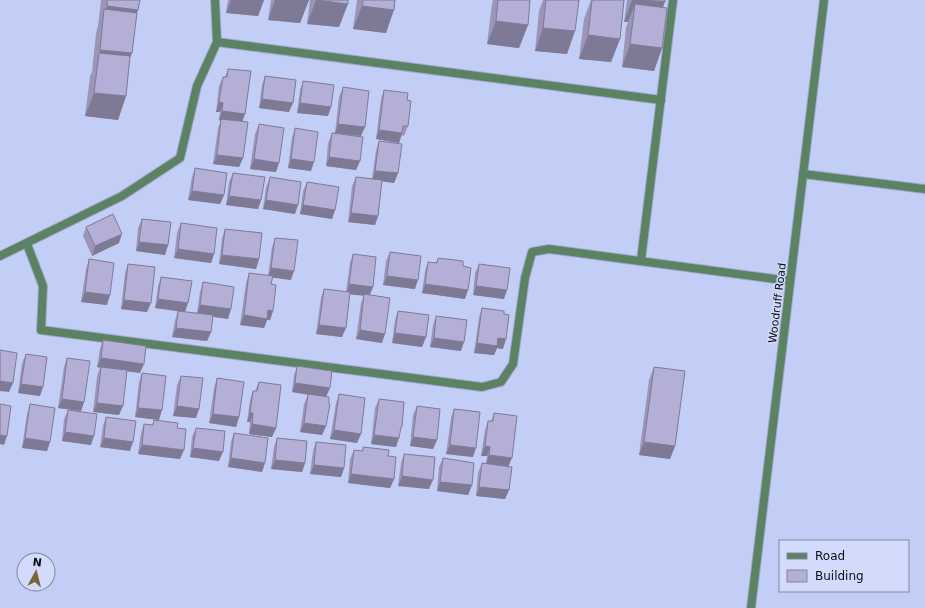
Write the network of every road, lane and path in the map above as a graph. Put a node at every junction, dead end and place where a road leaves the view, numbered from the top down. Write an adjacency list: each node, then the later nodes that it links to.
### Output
1 (215, 0): 4 (street)
2 (673, 0): 5 (street)
3 (824, 0): 6 (street, Woodruff Road)
4 (217, 42): 5 (street); 8 (street)
5 (661, 100): 10 (street)
6 (803, 174): 7 (street); 11 (street, Woodruff Road)
7 (925, 189)
8 (27, 244): 9 (street); 10 (street)
9 (0, 256)
10 (640, 260): 11 (street)
11 (790, 281): 12 (street, Woodruff Road)
12 (751, 608)

